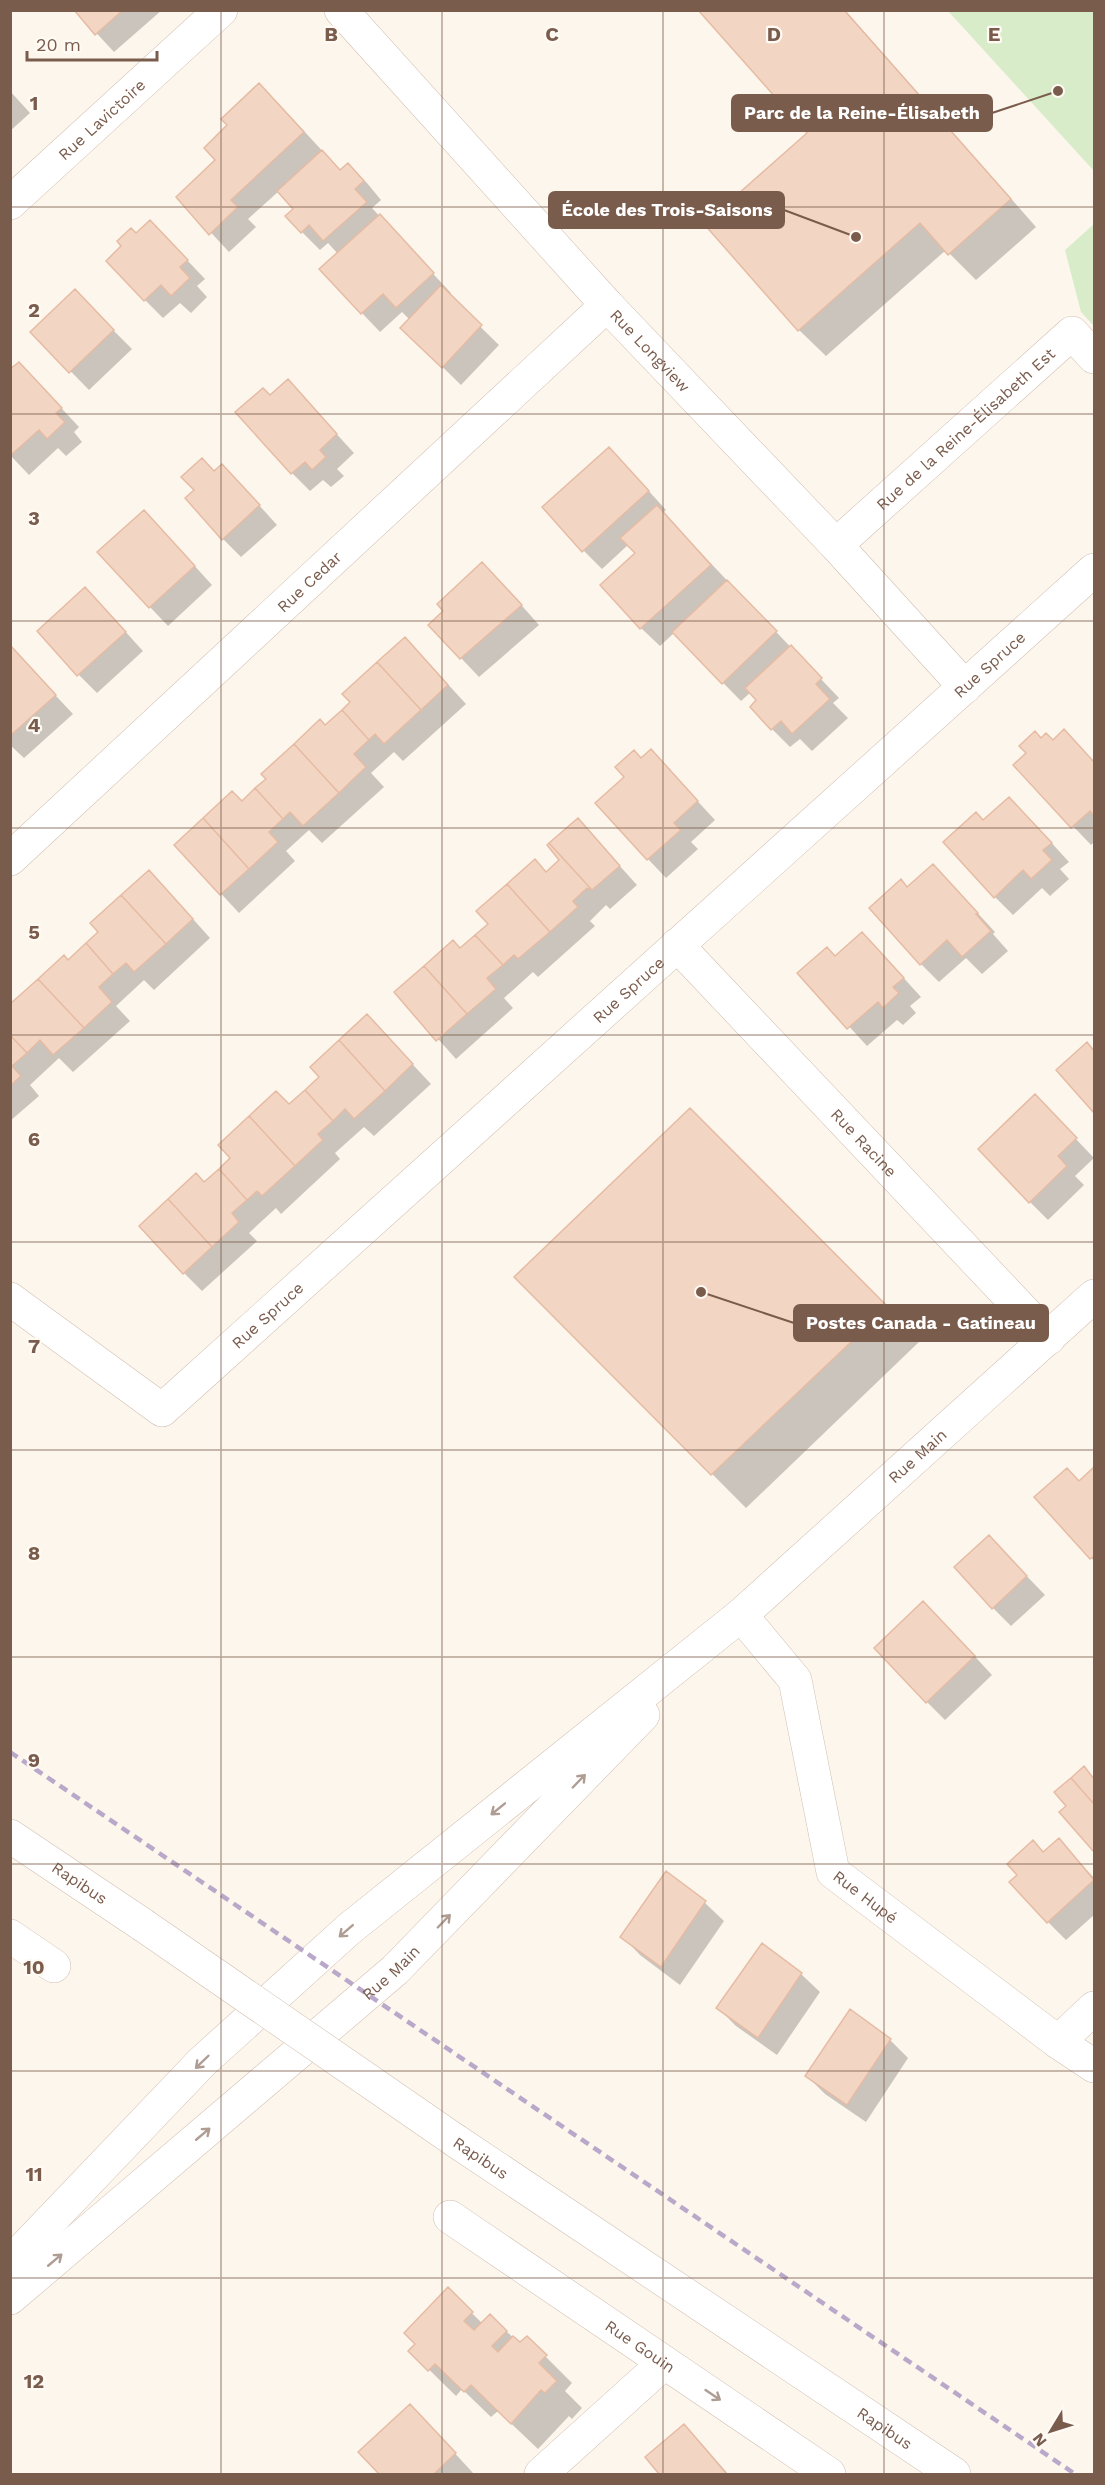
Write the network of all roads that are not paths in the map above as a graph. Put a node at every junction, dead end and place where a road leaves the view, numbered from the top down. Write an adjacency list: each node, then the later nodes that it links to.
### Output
1 (221, 10): 3 (street, Rue Lavictoire)
2 (341, 10): 4 (street, Rue Longview)
3 (10, 203)
4 (608, 304): 6 (street, Rue Longview); 9 (street, Rue Cedar)
5 (1095, 357): 6 (street, Rue de la Reine-Élisabeth Est)
6 (836, 545): 8 (street, Rue Longview)
7 (1095, 570): 8 (street, Rue Spruce)
8 (965, 687): 10 (street, Rue Spruce)
9 (10, 859)
10 (677, 945): 12 (street, Rue Spruce); 13 (street, Rue Racine)
11 (1095, 1296): 13 (street, Rue Main)
12 (10, 1299)
13 (1049, 1338): 14 (street, Rue Main)
14 (741, 1615): 19 (street, Rue Hupé); 22 (street, Rue Main, one-way to 22); 23 (street, Rue Main, one-way to 14)
15 (10, 1836): 27 (street, Rapibus, bridge)
16 (10, 1936): 17 (street)
17 (54, 1966)
18 (1095, 2008): 19 (street)
19 (1058, 2042): 20 (street, Rue Hupé)
20 (1095, 2066)
21 (450, 2217): 24 (street, Rue Gouin)
22 (10, 2263)
23 (10, 2298)
24 (664, 2363): 25 (street); 26 (street, Rue Gouin, one-way to 26)
25 (541, 2475)
26 (829, 2475)
27 (954, 2475)

